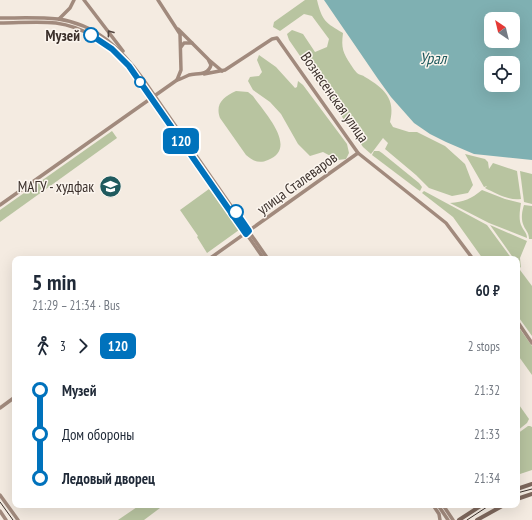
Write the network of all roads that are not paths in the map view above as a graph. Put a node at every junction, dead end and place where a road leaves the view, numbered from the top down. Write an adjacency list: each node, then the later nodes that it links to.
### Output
1 (74, 0): 5 (main road)
2 (84, 0): 11 (main road, one-way to 2)
3 (158, 0): 7 (main road)
4 (0, 18): 5 (main road)
5 (58, 19): 11 (main road)
6 (0, 23): 17 (main road)
7 (178, 29): 8 (main road); 9 (main road)
8 (193, 44): 9 (main road); 10 (main road)
9 (181, 46): 12 (main road)
10 (208, 59): 13 (main road); 14 (main road)
11 (133, 65): 17 (main road)
12 (181, 70): 15 (main road); 16 (main road)
13 (223, 71): 14 (main road); 18 (main road, Вознесенская улица)
14 (204, 74): 15 (main road)
15 (189, 76): 16 (main road)
16 (177, 80): 17 (main road)
17 (153, 97): 19 (main road); 20 (main road)
18 (358, 153): 20 (main road, улица Сталеваров); 24 (main road, Вознесенская улица)
19 (0, 205)
20 (248, 232): 21 (main road, улица Сталеваров); 22 (main road); 23 (main road)
21 (214, 256)
22 (262, 256)
23 (266, 256)
24 (471, 256)
25 (520, 325): 26 (main road)
26 (532, 343)
27 (12, 400): 28 (main road)
28 (0, 408)
29 (532, 484): 30 (main road)
30 (520, 488)
31 (532, 494): 33 (main road)
32 (0, 495): 42 (main road)
33 (520, 498)
34 (435, 508): 43 (main road)
35 (440, 508): 44 (main road)
36 (445, 508): 45 (main road)
37 (477, 508): 46 (main road)
38 (499, 508): 40 (main road)
39 (0, 511): 41 (main road)
40 (480, 519)
41 (6, 520)
42 (18, 520)
43 (440, 520)
44 (448, 520)
45 (453, 520)
46 (459, 520)

